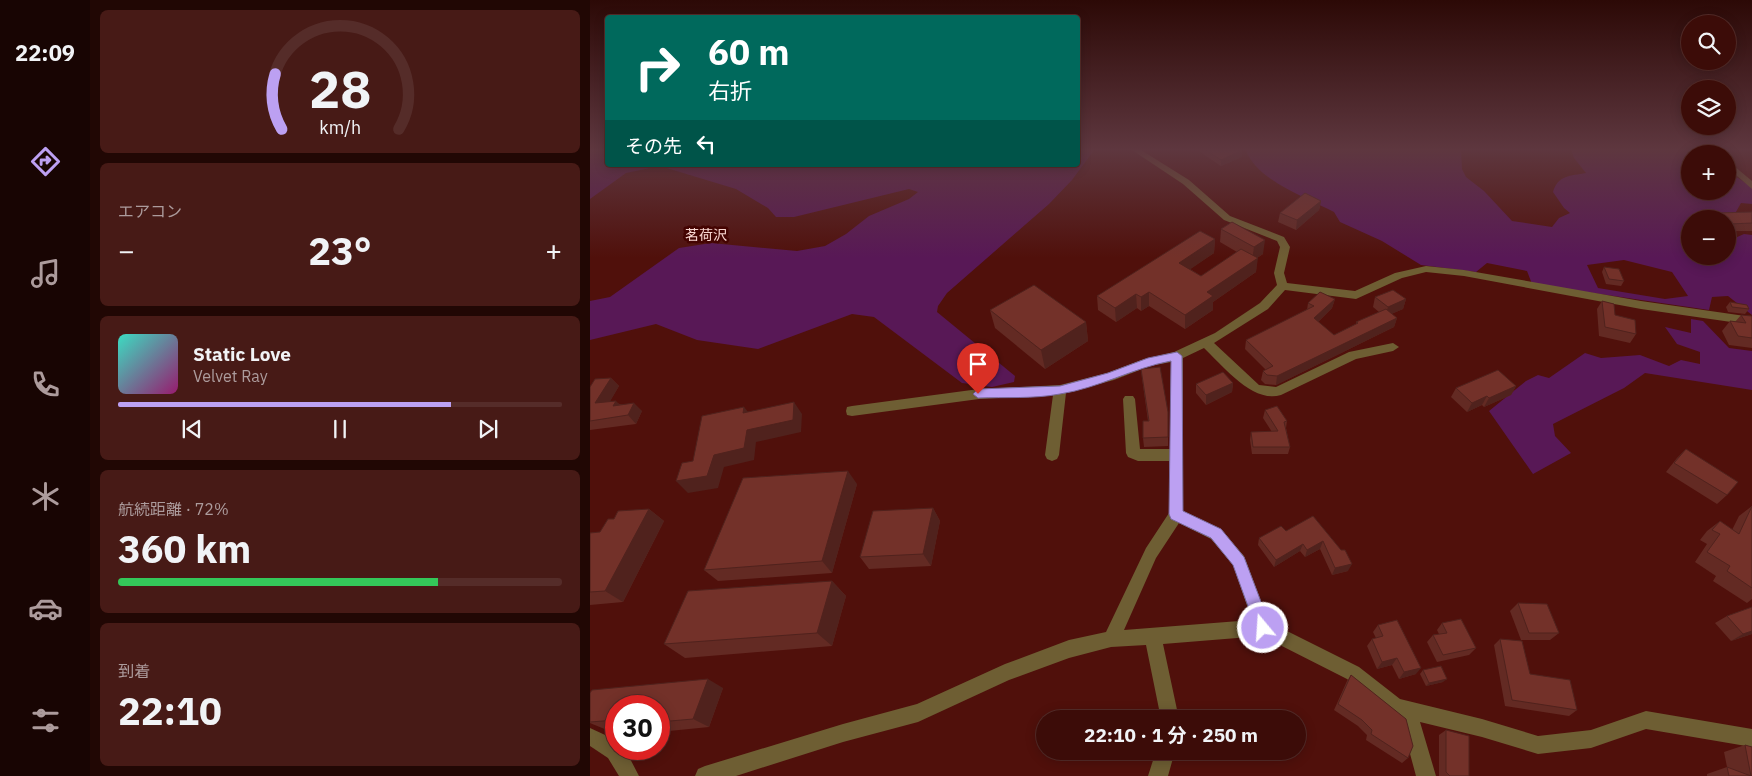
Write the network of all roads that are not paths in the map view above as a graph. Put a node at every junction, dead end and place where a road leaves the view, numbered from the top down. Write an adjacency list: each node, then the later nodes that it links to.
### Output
1 (1191, 186): 2 (street)
2 (1282, 286): 3 (street); 4 (street)
3 (1752, 322)
4 (1205, 342): 5 (street); 6 (street)
5 (1393, 347)
6 (1177, 356): 7 (street); 11 (street)
7 (1060, 390): 9 (street); 10 (street)
8 (1129, 399): 11 (street)
9 (852, 411)
10 (1052, 455)
11 (1177, 455): 12 (street)
12 (1176, 514): 13 (street); 15 (street)
13 (1263, 628): 14 (street); 16 (street)
14 (1153, 636): 15 (street); 17 (street)
15 (1111, 639): 22 (street)
16 (1396, 707): 19 (street); 24 (street)
17 (1168, 710)
18 (590, 737): 21 (street)
19 (1752, 738)
20 (1163, 760): 23 (street)
21 (629, 776)
22 (705, 776)
23 (1158, 776)
24 (1426, 776)

